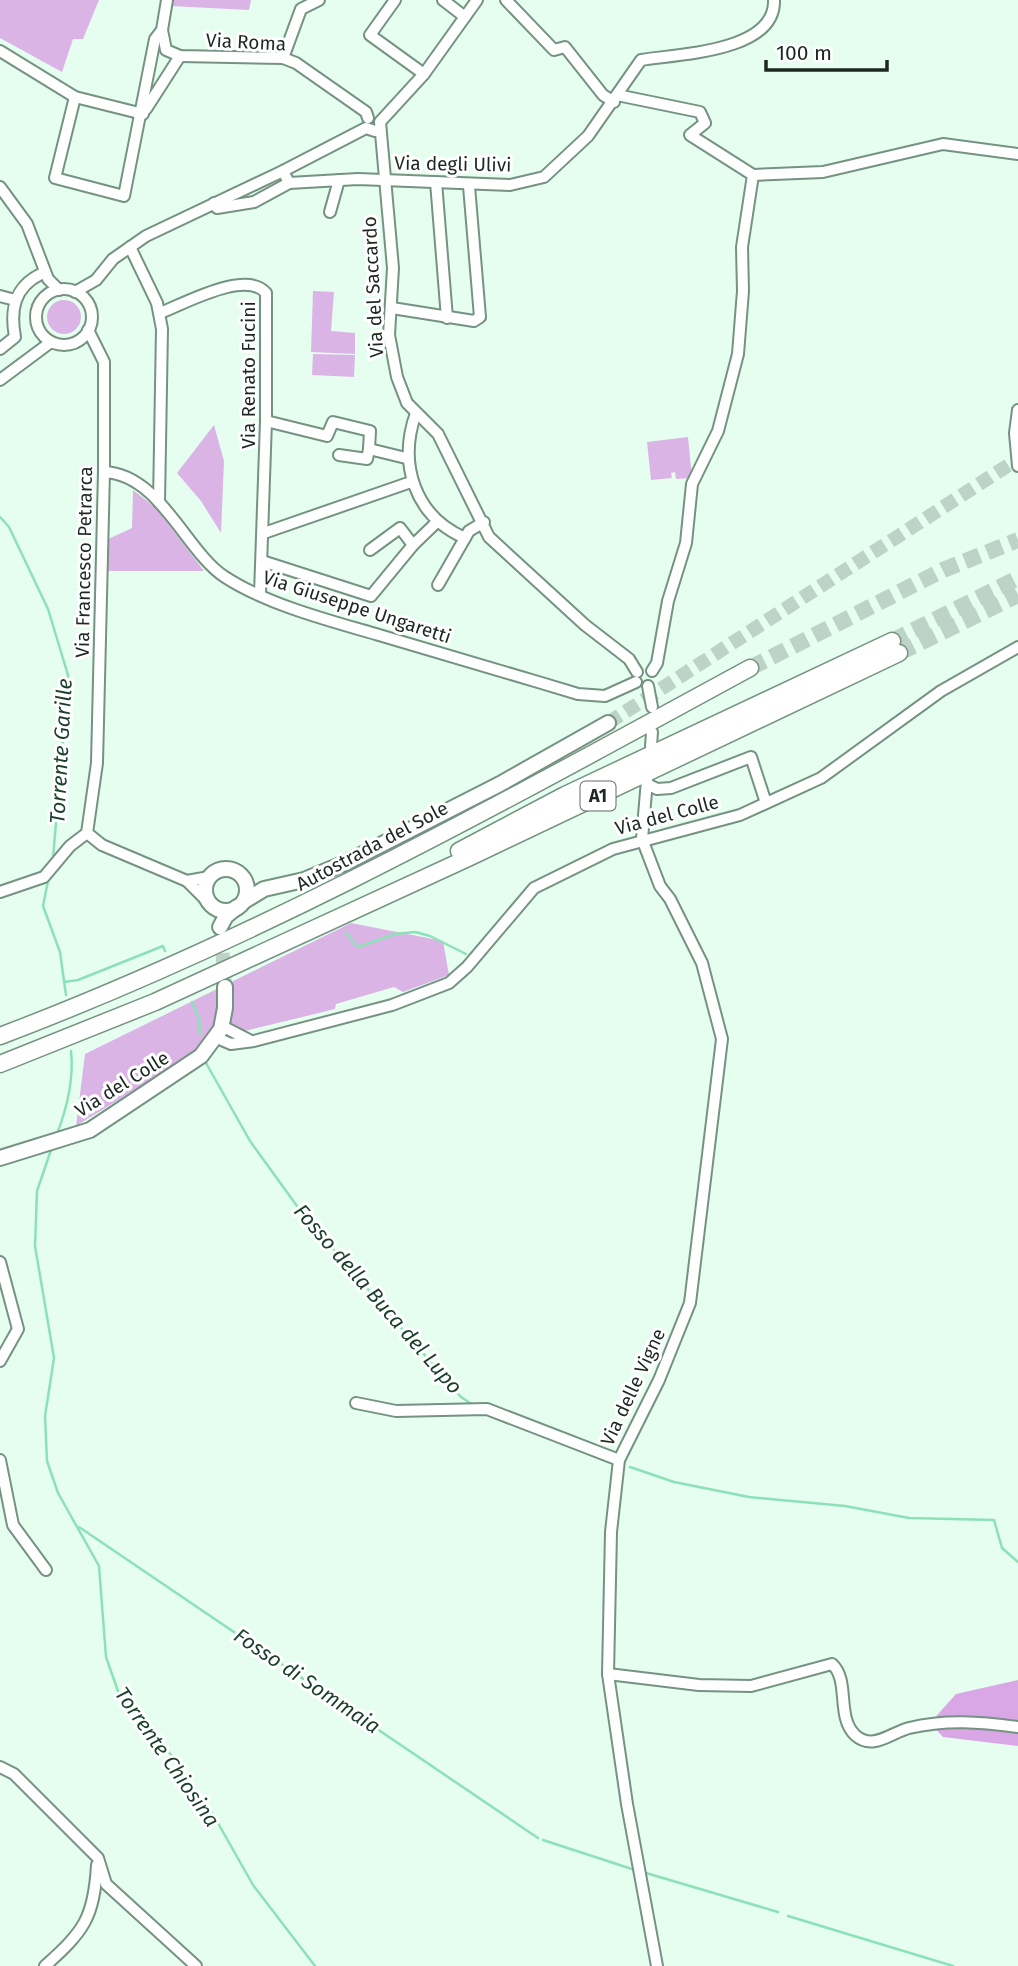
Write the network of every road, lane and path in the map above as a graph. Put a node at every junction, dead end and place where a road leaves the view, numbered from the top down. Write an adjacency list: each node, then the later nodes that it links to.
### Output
1 (167, 0): 9 (street)
2 (319, 0): 12 (street)
3 (395, 0): 13 (street)
4 (443, 0): 8 (street)
5 (477, 0): 8 (street)
6 (506, 0): 15 (street)
7 (774, 0): 15 (street, Via degli Ulivi)
8 (465, 17): 13 (street)
9 (162, 30): 11 (street, Via Roma); 16 (street)
10 (0, 51): 14 (street)
11 (180, 56): 12 (street, Via Roma); 16 (street)
12 (283, 58): 17 (street, Via Roma)
13 (420, 71): 17 (street)
14 (75, 97): 16 (street); 16 (street)
15 (615, 99): 20 (street); 25 (street, Via degli Ulivi)
16 (143, 114)
17 (374, 124): 19 (street); 22 (street, Via del Saccardo)
18 (1018, 154): 20 (street)
19 (283, 172): 23 (street); 27 (street)
20 (753, 175): 74 (street)
21 (339, 180): 22 (street, Via degli Ulivi); 23 (street, Via degli Ulivi); 28 (street)
22 (384, 181): 24 (street, Via degli Ulivi); 39 (street, Via del Saccardo)
23 (289, 183): 27 (street)
24 (436, 183): 25 (street, Via degli Ulivi); 43 (street)
25 (469, 186): 43 (street)
26 (2, 193): 30 (street)
27 (216, 206): 29 (street)
28 (330, 212)
29 (130, 247): 32 (street); 42 (street)
30 (39, 259): 31 (street); 33 (street)
31 (41, 274): 36 (street); 37 (street)
32 (94, 281): 34 (street); 38 (street)
33 (59, 290): 34 (street); 36 (street)
34 (75, 292): 38 (street)
35 (0, 296): 37 (street)
36 (42, 299): 44 (street)
37 (15, 300): 41 (street)
38 (88, 304): 45 (street)
39 (392, 308): 43 (street); 53 (street, Via del Saccardo)
40 (0, 309): 41 (street)
41 (12, 312): 48 (street)
42 (160, 313): 54 (street, Via Renato Fucini); 61 (street)
43 (447, 318)
44 (39, 330): 46 (street); 50 (street)
45 (88, 330): 47 (street); 49 (street, Via Francesco Petrarca)
46 (51, 342): 47 (street); 50 (street)
47 (73, 343): 49 (street)
48 (0, 349)
49 (99, 350): 59 (street, Via Francesco Petrarca)
50 (27, 357): 51 (street)
51 (2, 374)
52 (1018, 410): 58 (street)
53 (415, 413): 57 (street); 63 (street, Via del Saccardo)
54 (266, 421): 55 (street); 64 (street, Via Renato Fucini)
55 (369, 449): 56 (street); 57 (street)
56 (339, 455)
57 (407, 458): 60 (street)
58 (1018, 466)
59 (104, 472): 61 (street, Via Giuseppe Ungaretti); 82 (street, Via Francesco Petrarca)
60 (411, 482): 62 (street); 64 (street)
61 (159, 502): 70 (street, Via Giuseppe Ungaretti)
62 (438, 521): 65 (street); 66 (street)
63 (484, 522): 65 (street); 75 (street, Via del Saccardo)
64 (264, 533): 68 (street, Via Renato Fucini)
65 (465, 538): 69 (street)
66 (413, 545): 67 (street); 68 (street)
67 (370, 550)
68 (262, 561): 70 (street, Via Renato Fucini)
69 (438, 585)
70 (260, 594): 75 (street, Via Giuseppe Ungaretti)
71 (895, 647): 94 (highway, A1)
72 (1018, 647): 81 (street, Via del Colle)
73 (750, 668): 93 (highway, Autostrada del Sole / A1)
74 (652, 671): 75 (street); 76 (street)
75 (636, 677): 76 (street)
76 (648, 686): 77 (street)
77 (652, 707)
78 (608, 723): 87 (main road)
79 (652, 732): 80 (street)
80 (651, 746)
81 (766, 803): 83 (street, Via del Colle); 83 (street)
82 (87, 833): 86 (street); 88 (street)
83 (642, 839): 92 (street, Via del Colle); 100 (street, Via delle Vigne)
84 (209, 877): 85 (main road); 86 (street); 89 (main road)
85 (245, 880): 87 (main road); 90 (main road)
86 (187, 881): 89 (street)
87 (264, 889): 90 (main road)
88 (0, 892)
89 (210, 903): 90 (main road)
90 (241, 904)
91 (225, 987): 92 (main road)
92 (219, 1032): 95 (main road, Via del Colle)
93 (0, 1036)
94 (0, 1064)
95 (0, 1158)
96 (0, 1262): 97 (street)
97 (0, 1361)
98 (356, 1403): 100 (street)
99 (0, 1460): 101 (street)
100 (619, 1460): 102 (street, Via delle Vigne)
101 (46, 1570)
102 (608, 1674): 103 (street); 108 (street, Via delle Vigne)
103 (1018, 1727)
104 (0, 1767): 105 (street)
105 (98, 1858): 106 (street); 107 (street)
106 (45, 1966)
107 (196, 1966)
108 (657, 1966)

